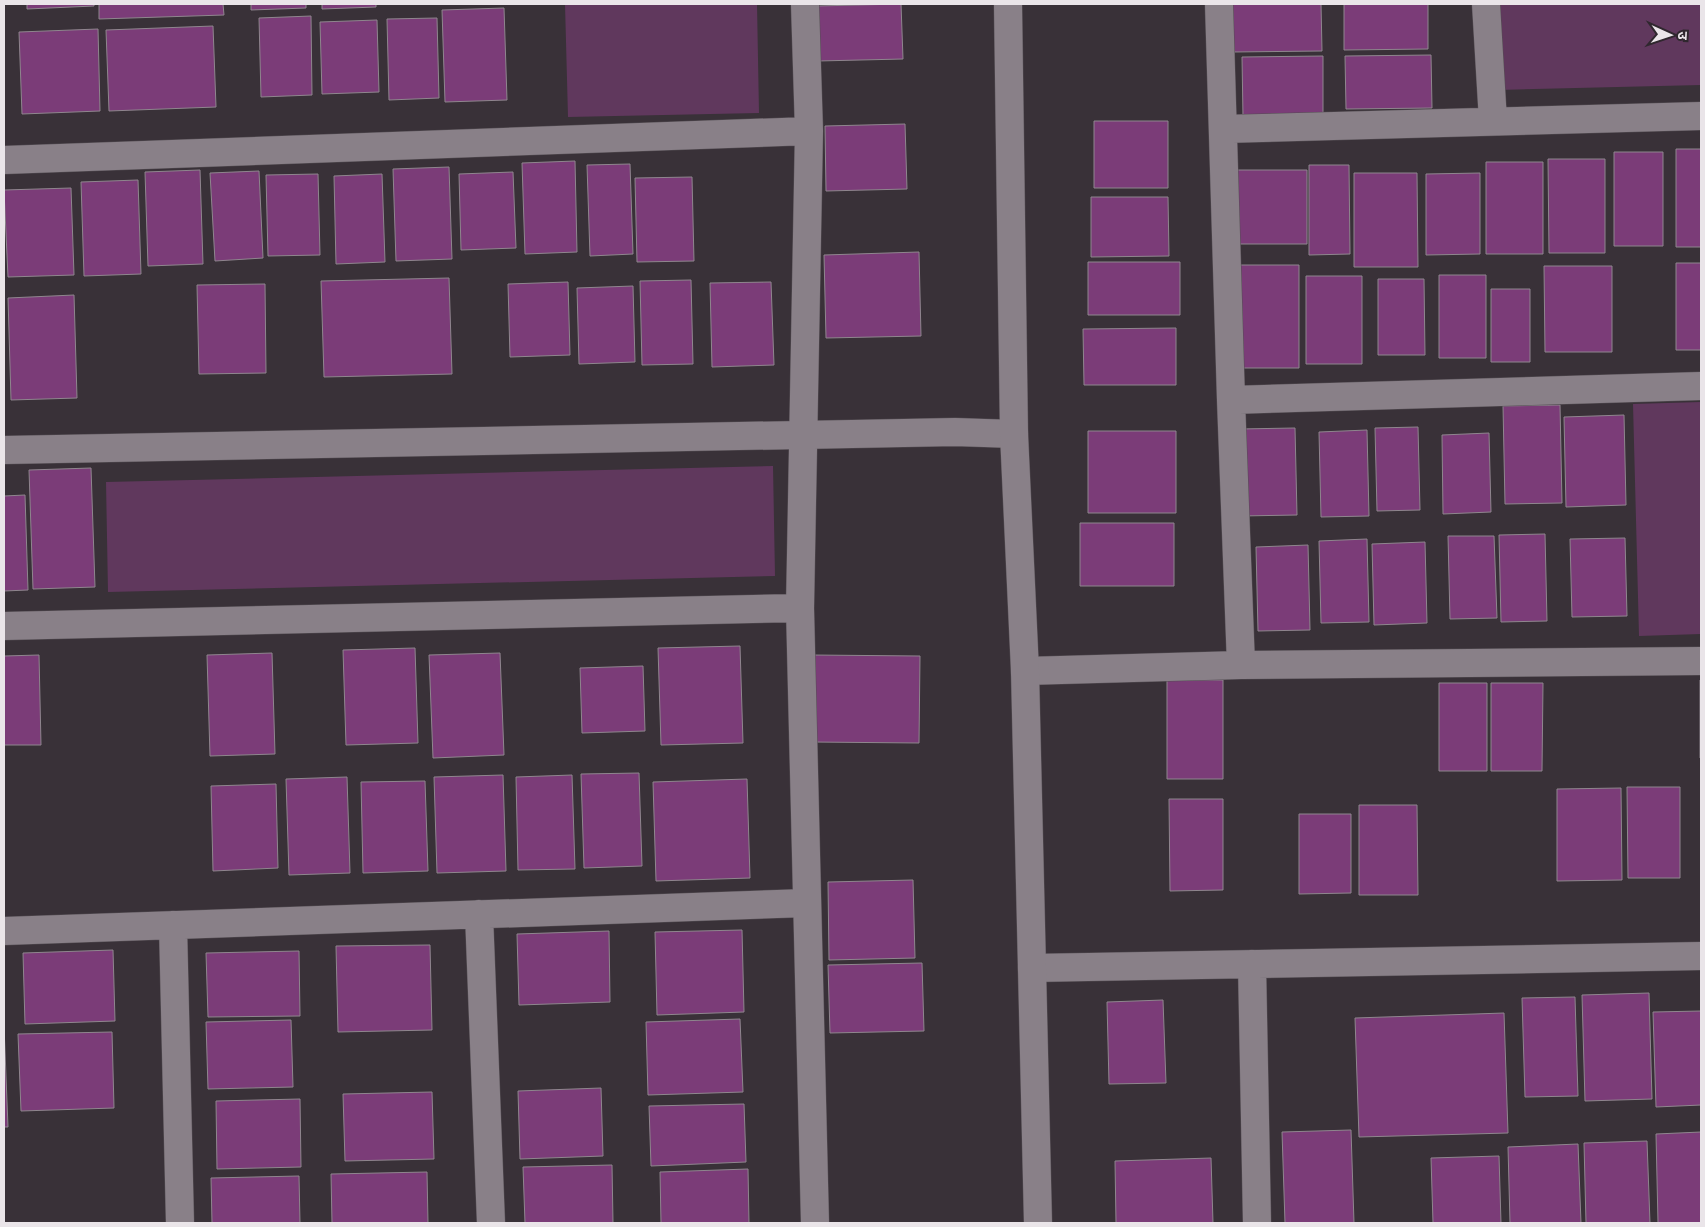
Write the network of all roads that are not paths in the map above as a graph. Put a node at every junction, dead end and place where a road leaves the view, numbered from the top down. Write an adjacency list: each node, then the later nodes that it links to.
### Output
1 (806, 4): 8 (street)
2 (1008, 4): 12 (street)
3 (1219, 4): 7 (street)
4 (1486, 4): 6 (street)
5 (1701, 116): 6 (street)
6 (1493, 121): 7 (street)
7 (1222, 129): 11 (street)
8 (809, 131): 9 (street); 13 (street)
9 (4, 160)
10 (1701, 386): 11 (street)
11 (1231, 400): 18 (street)
12 (1014, 434): 13 (street); 19 (street)
13 (803, 435): 14 (street); 15 (street)
14 (4, 450)
15 (800, 608): 16 (street); 20 (street)
16 (4, 626)
17 (1701, 661): 18 (street)
18 (1241, 665): 19 (street)
19 (1025, 671): 26 (street)
20 (807, 903): 21 (street); 29 (street)
21 (479, 914): 22 (street); 28 (street)
22 (173, 925): 23 (street); 27 (street)
23 (4, 931)
24 (1701, 956): 25 (street)
25 (1252, 964): 26 (street); 31 (street)
26 (1032, 968): 30 (street)
27 (180, 1223)
28 (491, 1223)
29 (815, 1223)
30 (1038, 1223)
31 (1257, 1223)

